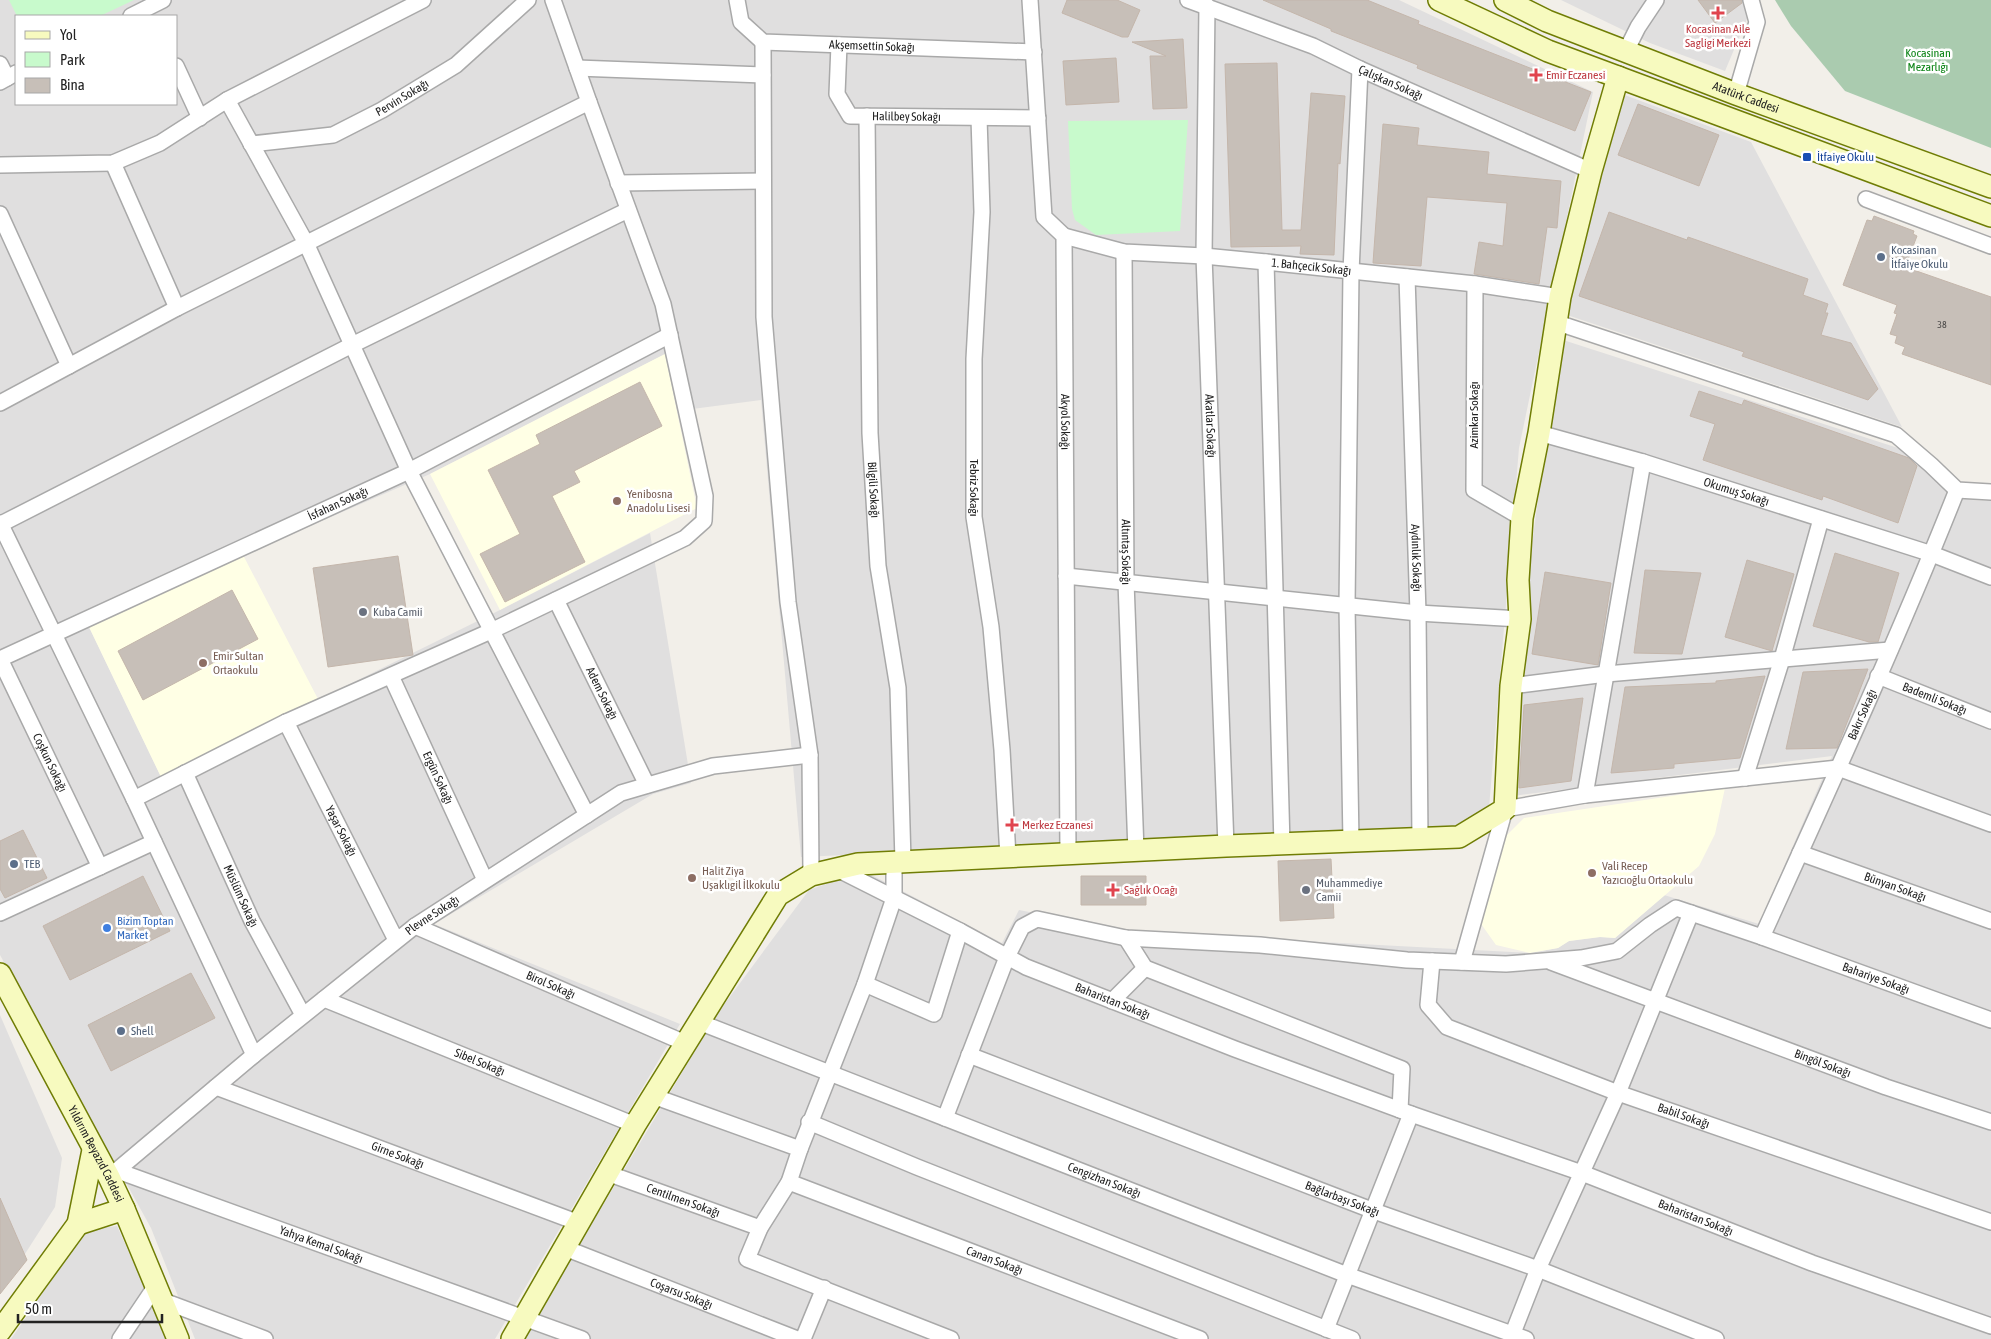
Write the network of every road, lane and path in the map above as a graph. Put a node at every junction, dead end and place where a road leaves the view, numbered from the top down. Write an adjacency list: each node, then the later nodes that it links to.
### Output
1 (423, 0): 26 (street)
2 (528, 0): 32 (street, Pervin Sokağı)
3 (553, 0): 19 (street)
4 (737, 0): 14 (street)
5 (1030, 0): 17 (street)
6 (1188, 0): 11 (street, Çalışkan Sokağı)
7 (1438, 0): 24 (street)
8 (1504, 0): 16 (street, Atatürk Caddesi)
9 (1656, 0): 16 (street)
10 (1751, 0): 25 (street)
11 (1207, 6): 20 (street, Çalışkan Sokağı); 47 (street, Akatlar Sokağı)
12 (156, 8): 13 (street)
13 (134, 15)
14 (763, 42): 15 (street, Akşemsettin Sokağı); 22 (street)
15 (839, 45): 17 (street, Akşemsettin Sokağı); 28 (street, Halilbey Sokağı)
16 (1626, 51): 25 (street, Atatürk Caddesi)
17 (1034, 52): 31 (street)
18 (0, 64): 23 (street)
19 (577, 68): 22 (street); 27 (street)
20 (1360, 69): 35 (street, Çalışkan Sokağı); 49 (street)
21 (178, 70): 29 (street)
22 (763, 75): 36 (street)
23 (8, 77)
24 (1618, 77): 35 (street); 42 (street)
25 (1736, 94): 38 (street, Atatürk Caddesi)
26 (227, 100): 29 (street); 32 (street)
27 (589, 102): 37 (street); 44 (street)
28 (867, 116): 30 (street, Halilbey Sokağı); 107 (street, Bilgili Sokağı)
29 (200, 118): 33 (street)
30 (979, 118): 31 (street, Halilbey Sokağı); 106 (street, Tebriz Sokağı)
31 (1038, 118): 43 (street)
32 (251, 144): 44 (street)
33 (113, 163): 34 (street); 53 (street)
34 (0, 165)
35 (1591, 171): 52 (street)
36 (764, 181): 37 (street); 88 (street)
37 (618, 183): 40 (street)
38 (1991, 186)
39 (1866, 199): 45 (street)
40 (628, 210): 55 (street); 56 (street)
41 (0, 214): 57 (street)
42 (1991, 216)
43 (1064, 236): 46 (street, 1. Bahçecik Sokağı); 68 (street, Akyol Sokağı)
44 (306, 243): 53 (street); 56 (street)
45 (1991, 246)
46 (1124, 252): 47 (street, 1. Bahçecik Sokağı); 70 (street, Altıntaş Sokağı)
47 (1204, 256): 48 (street, 1. Bahçecik Sokağı); 71 (street, Akatlar Sokağı)
48 (1266, 262): 49 (street, 1. Bahçecik Sokağı); 72 (street)
49 (1351, 272): 50 (street, 1. Bahçecik Sokağı); 74 (street)
50 (1406, 277): 51 (street, 1. Bahçecik Sokağı); 75 (street, Aydınlık Sokağı)
51 (1475, 284): 52 (street, 1. Bahçecik Sokağı); 64 (street, Azimkar Sokağı)
52 (1560, 297): 54 (street)
53 (176, 308): 57 (street)
54 (1555, 322): 59 (street); 62 (street)
55 (670, 335): 61 (street, İsfahan Sokağı); 73 (street)
56 (352, 345): 61 (street); 66 (street)
57 (69, 366): 58 (street)
58 (0, 403)
59 (1539, 433): 60 (street, Okumuş Sokağı); 64 (street)
60 (1642, 462): 65 (street, Okumuş Sokağı); 82 (street)
61 (409, 471): 77 (street); 78 (street, İsfahan Sokağı)
62 (1957, 490): 63 (street); 67 (street, Bakır Sokağı)
63 (1991, 492)
64 (1522, 518): 76 (street)
65 (1821, 519): 67 (street, Okumuş Sokağı); 81 (street)
66 (0, 524): 78 (street)
67 (1932, 554): 69 (street, Okumuş Sokağı); 79 (street, Bakır Sokağı)
68 (1066, 576): 70 (street); 105 (street, Akyol Sokağı)
69 (1991, 577)
70 (1126, 582): 71 (street); 103 (street, Altıntaş Sokağı)
71 (1218, 591): 72 (street); 102 (street, Akatlar Sokağı)
72 (1275, 599): 74 (street); 101 (street)
73 (556, 600): 77 (street); 92 (street, Adem Sokağı)
74 (1347, 606): 75 (street); 100 (street)
75 (1418, 613): 76 (street); 98 (street, Aydınlık Sokağı)
76 (1520, 619): 85 (street)
77 (492, 631): 83 (street); 96 (street)
78 (56, 634): 80 (street, İsfahan Sokağı); 94 (street)
79 (1890, 650): 81 (street); 84 (street, Bakır Sokağı)
80 (0, 659): 108 (street, Coşkun Sokağı)
81 (1782, 659): 82 (street); 91 (street)
82 (1606, 674): 85 (street); 93 (street)
83 (391, 676): 87 (street); 111 (street, Ergün Sokağı)
84 (1878, 676): 86 (street, Bademli Sokağı); 89 (street, Bakır Sokağı)
85 (1511, 686): 95 (street)
86 (1991, 721)
87 (286, 722): 90 (street); 120 (street, Yaşar Sokağı)
88 (810, 755): 92 (street, Plevne Sokağı); 110 (street)
89 (1838, 768): 91 (street); 97 (street); 104 (street, Bakır Sokağı)
90 (185, 773): 94 (street); 131 (street, Müslüm Sokağı)
91 (1745, 778): 93 (street)
92 (647, 786): 96 (street, Plevne Sokağı)
93 (1585, 795): 95 (street)
94 (134, 799): 99 (street)
95 (1505, 809): 98 (street); 124 (street)
96 (587, 815): 111 (street, Plevne Sokağı)
97 (1991, 824)
98 (1420, 839): 100 (street)
99 (154, 842): 108 (street); 135 (street)
100 (1351, 842): 101 (street)
101 (1282, 845): 102 (street)
102 (1226, 846): 103 (street)
103 (1136, 851): 105 (street)
104 (1800, 852): 115 (street, Bünyan Sokağı); 118 (street, Bakır Sokağı)
105 (1068, 854): 106 (street)
106 (1008, 857): 107 (street)
107 (898, 862): 109 (street); 112 (street, Bilgili Sokağı)
108 (100, 867): 113 (street)
109 (837, 869): 110 (street); 112 (street, Baharistan Sokağı)
110 (811, 875): 133 (street)
111 (484, 880): 116 (street, Plevne Sokağı)
112 (894, 898): 117 (street, Baharistan Sokağı); 127 (street, Bilgili Sokağı)
113 (0, 913)
114 (1691, 913): 118 (street, Bahariye Sokağı); 123 (street, Bahariye Sokağı); 130 (street)
115 (1991, 921)
116 (414, 926): 120 (street, Plevne Sokağı); 134 (street, Birol Sokağı)
117 (960, 931): 121 (street, Baharistan Sokağı); 127 (street)
118 (1762, 937): 132 (street, Bahariye Sokağı)
119 (1126, 938): 121 (street); 122 (street); 125 (street)
120 (396, 940): 128 (street, Plevne Sokağı)
121 (1007, 957): 129 (street, Baharistan Sokağı); 136 (street)
122 (1432, 961): 124 (street); 139 (street, Babil Sokağı)
123 (1547, 961): 124 (street); 130 (street, Bingöl Sokağı)
124 (1462, 962)
125 (1145, 968): 129 (street); 141 (street)
126 (0, 974): 147 (street, Yıldırım Beyazıd Caddesi)
127 (865, 984): 137 (street, Bilgili Sokağı)
128 (324, 999): 131 (street, Plevne Sokağı); 145 (street, Sibel Sokağı)
129 (1112, 1001): 141 (street, Baharistan Sokağı)
130 (1655, 1002): 139 (street); 144 (street, Bingöl Sokağı)
131 (303, 1016): 135 (street, Plevne Sokağı)
132 (1991, 1020)
133 (699, 1022): 134 (street); 137 (street, Cengizhan Sokağı)
134 (685, 1043): 140 (street)
135 (254, 1055): 138 (street, Plevne Sokağı)
136 (969, 1055): 142 (street); 153 (street, Bağlarbaşı Sokağı)
137 (829, 1072): 142 (street, Cengizhan Sokağı); 143 (street, Bilgili Sokağı)
138 (216, 1087): 148 (street, Plevne Sokağı); 155 (street, Girne Sokağı)
139 (1618, 1093): 150 (street); 154 (street, Babil Sokağı)
140 (653, 1096): 145 (street); 146 (street)
141 (1406, 1112): 150 (street, Baharistan Sokağı); 153 (street)
142 (945, 1118): 160 (street, Cengizhan Sokağı)
143 (809, 1122): 146 (street, Bilgili Sokağı); 165 (street)
144 (1991, 1122)
145 (635, 1125): 149 (street)
146 (800, 1149): 151 (street, Bilgili Sokağı)
147 (92, 1150): 148 (street, Yıldırım Beyazıd Caddesi); 156 (street)
148 (113, 1174): 152 (street, Yıldırım Beyazıd Caddesi); 163 (street, Yahya Kemal Sokağı)
149 (607, 1174): 155 (street); 157 (street, Centilmen Sokağı)
150 (1582, 1174): 159 (street); 164 (street, Baharistan Sokağı)
151 (789, 1182): 157 (street, Bilgili Sokağı); 176 (street, Canan Sokağı)
152 (124, 1209): 156 (street); 162 (street, Yıldırım Beyazıd Caddesi)
153 (1374, 1211): 159 (street, Bağlarbaşı Sokağı); 160 (street)
154 (1991, 1222)
155 (579, 1223): 158 (street)
156 (78, 1224): 166 (street)
157 (760, 1228): 161 (street, Bilgili Sokağı)
158 (564, 1248): 163 (street); 173 (street, Coşarsu Sokağı)
159 (1538, 1269): 167 (street); 178 (street, Bağlarbaşı Sokağı)
160 (1347, 1275): 165 (street); 167 (street, Cengizhan Sokağı)
161 (824, 1288): 174 (street); 175 (street)
162 (158, 1294): 168 (street); 169 (street, Yıldırım Beyazıd Caddesi); 170 (street)
163 (525, 1317): 171 (street); 172 (street, Yahya Kemal Sokağı)
164 (1991, 1326)
165 (1326, 1329): 177 (street)
166 (0, 1331)
167 (1519, 1336)
168 (120, 1339)
169 (178, 1339)
170 (265, 1339)
171 (512, 1339)
172 (582, 1339)
173 (797, 1339)
174 (803, 1339)
175 (951, 1339)
176 (1200, 1339)
177 (1352, 1339)
178 (1716, 1339)

